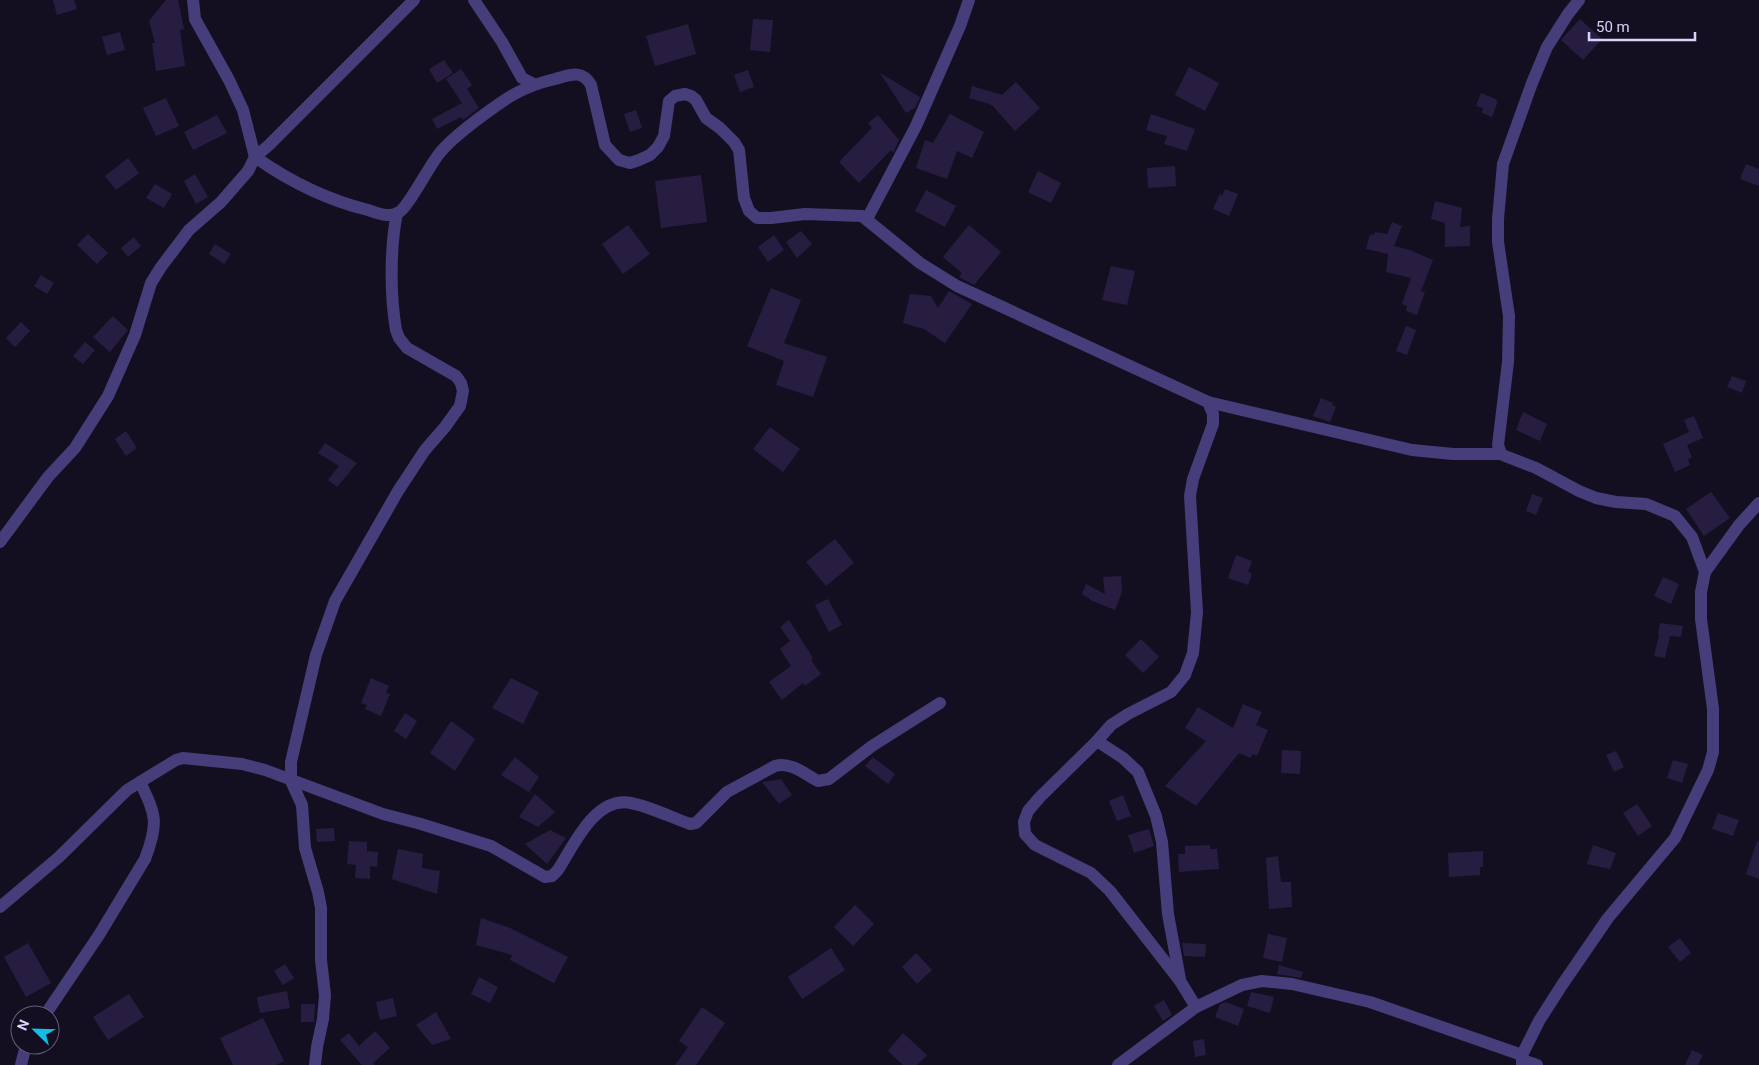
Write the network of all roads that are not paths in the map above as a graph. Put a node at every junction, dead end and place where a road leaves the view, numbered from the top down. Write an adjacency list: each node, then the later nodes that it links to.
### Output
1 (193, 0): 7 (street)
2 (414, 0): 7 (street)
3 (474, 0): 6 (street)
4 (969, 0): 9 (street)
5 (1579, 0): 11 (street)
6 (534, 84): 8 (street); 9 (street)
7 (255, 157): 8 (street); 13 (street)
8 (397, 214): 17 (street)
9 (867, 219): 10 (street)
10 (1208, 402): 11 (street); 16 (street)
11 (1501, 454): 14 (street)
12 (1759, 503): 14 (street)
13 (0, 542)
14 (1706, 572): 23 (street)
15 (940, 702): 17 (street)
16 (1098, 741): 20 (street); 20 (street)
17 (291, 781): 18 (street); 24 (street)
18 (140, 782): 19 (street); 21 (street)
19 (0, 907)
20 (1180, 981): 22 (street)
21 (52, 1005)
22 (1196, 1007): 23 (street); 25 (street)
23 (1522, 1060): 26 (street)
24 (315, 1065)
25 (1118, 1065)
26 (1537, 1065)

